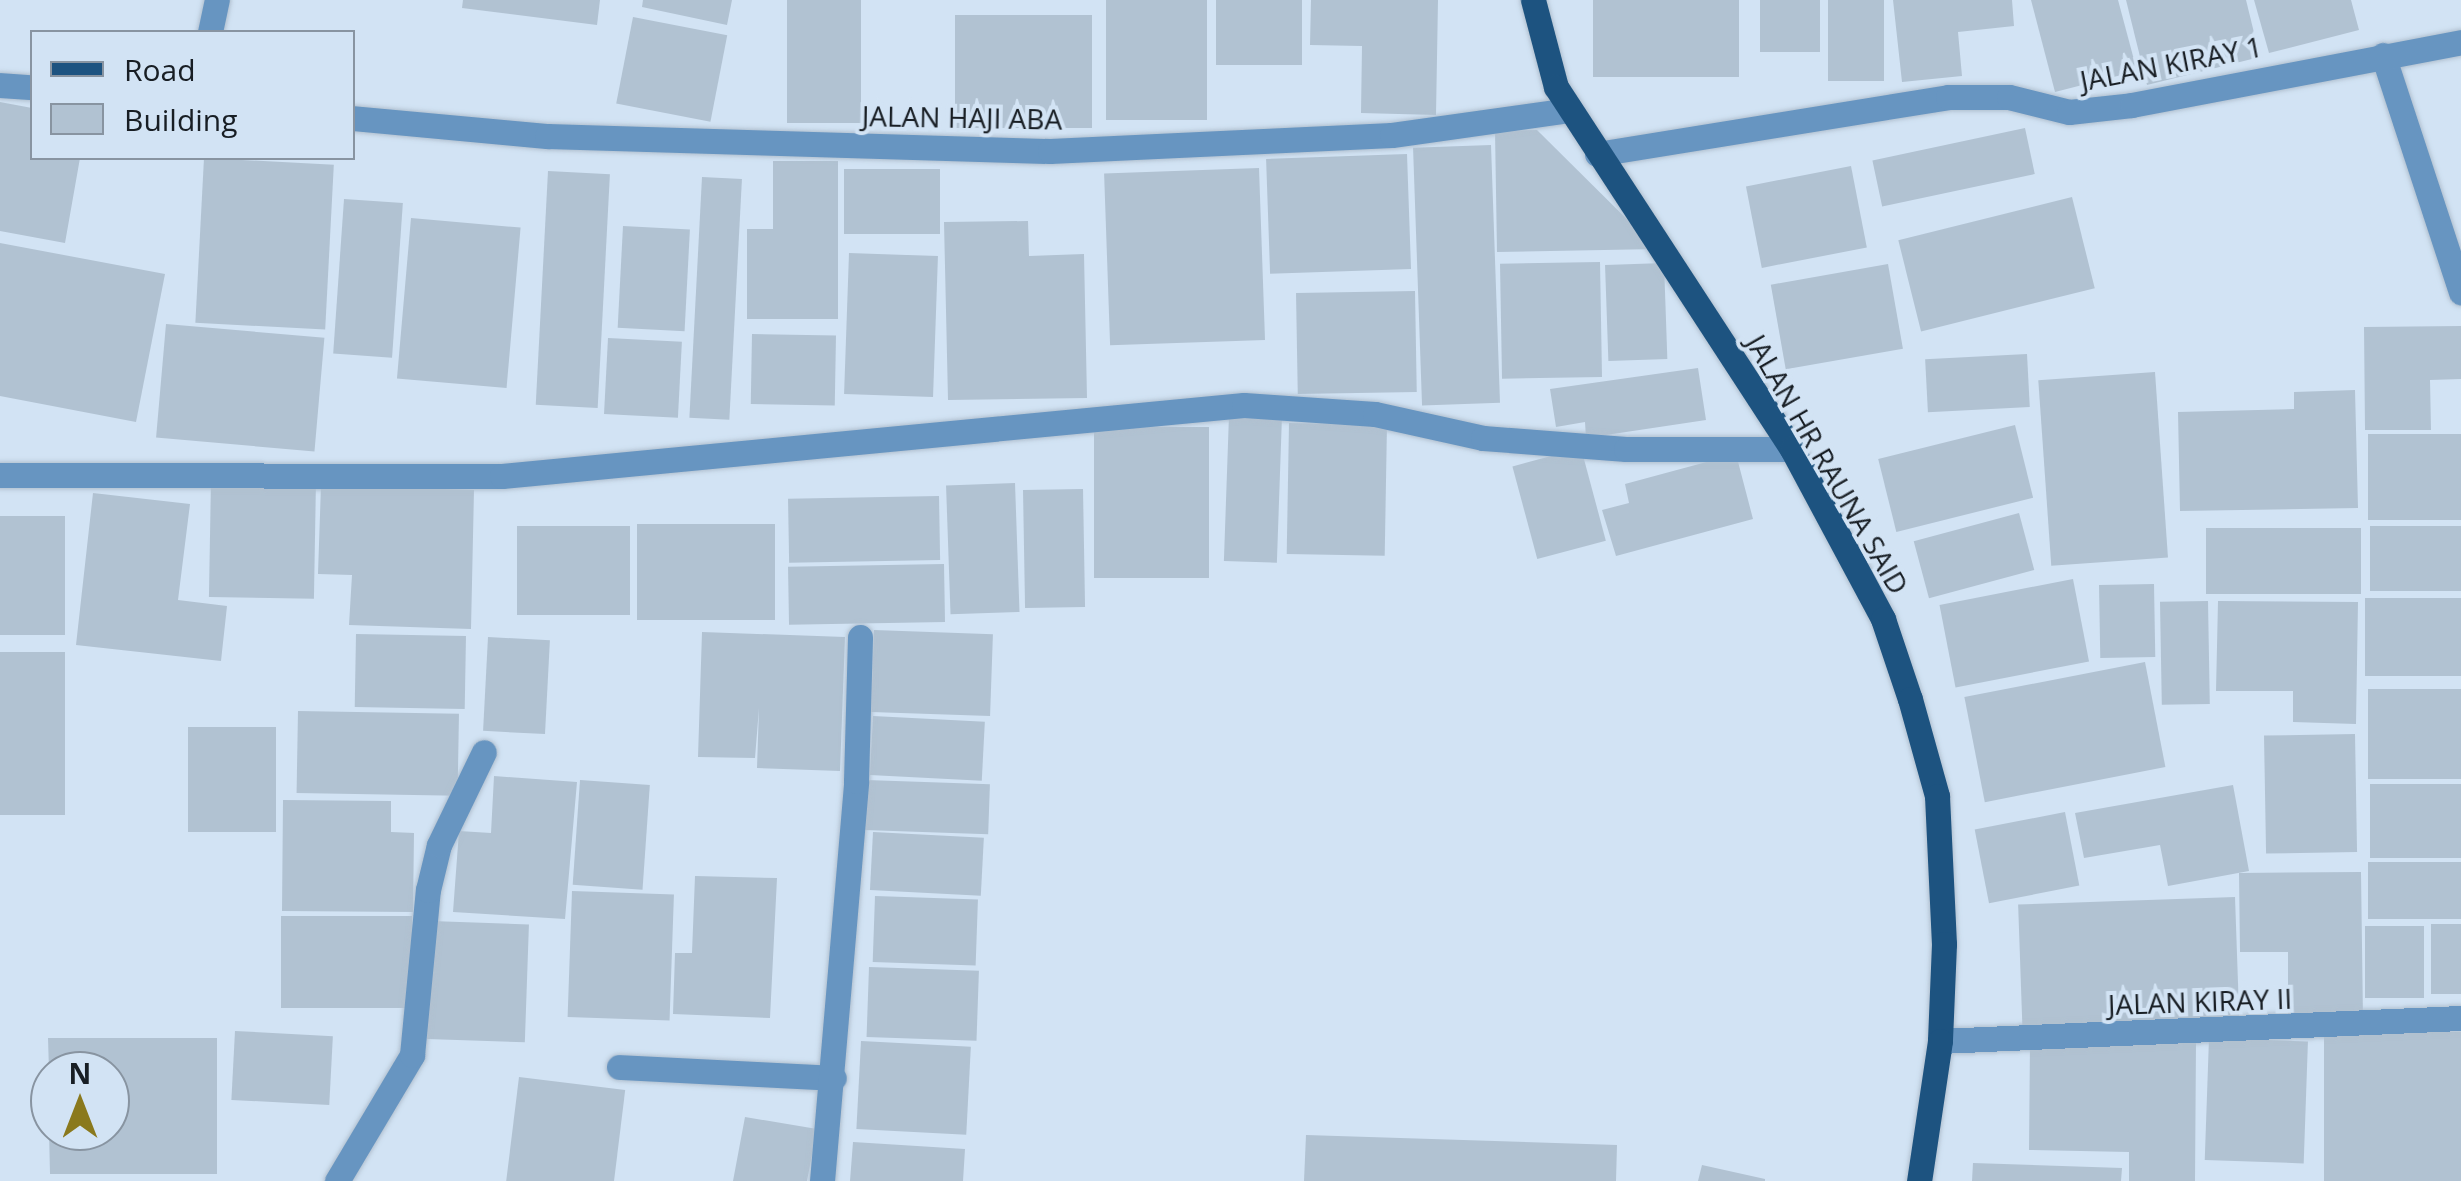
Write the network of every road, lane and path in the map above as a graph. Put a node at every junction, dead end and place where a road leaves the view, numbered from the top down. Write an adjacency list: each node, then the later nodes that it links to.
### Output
1 (217, 0): 3 (street)
2 (1533, 0): 8 (main road, JALAN HR RAUNA SAID)
3 (210, 30)
4 (2461, 42): 5 (street, JALAN KIRAY 1)
5 (2382, 55): 10 (street, JALAN KIRAY 1); 11 (street)
6 (0, 85): 7 (street)
7 (30, 87)
8 (1570, 110): 9 (street, JALAN HAJI ABA); 10 (main road, JALAN HR RAUNA SAID)
9 (355, 118)
10 (1597, 154): 12 (main road, JALAN HR RAUNA SAID)
11 (2461, 292)
12 (1792, 449): 13 (street); 17 (main road, JALAN HR RAUNA SAID)
13 (0, 475)
14 (860, 638): 19 (street)
15 (484, 752): 20 (street)
16 (2461, 1018): 17 (street, JALAN KIRAY II)
17 (1940, 1040): 22 (main road, JALAN HR RAUNA SAID)
18 (619, 1067): 19 (street)
19 (834, 1078): 21 (street)
20 (336, 1181)
21 (822, 1181)
22 (1919, 1181)

